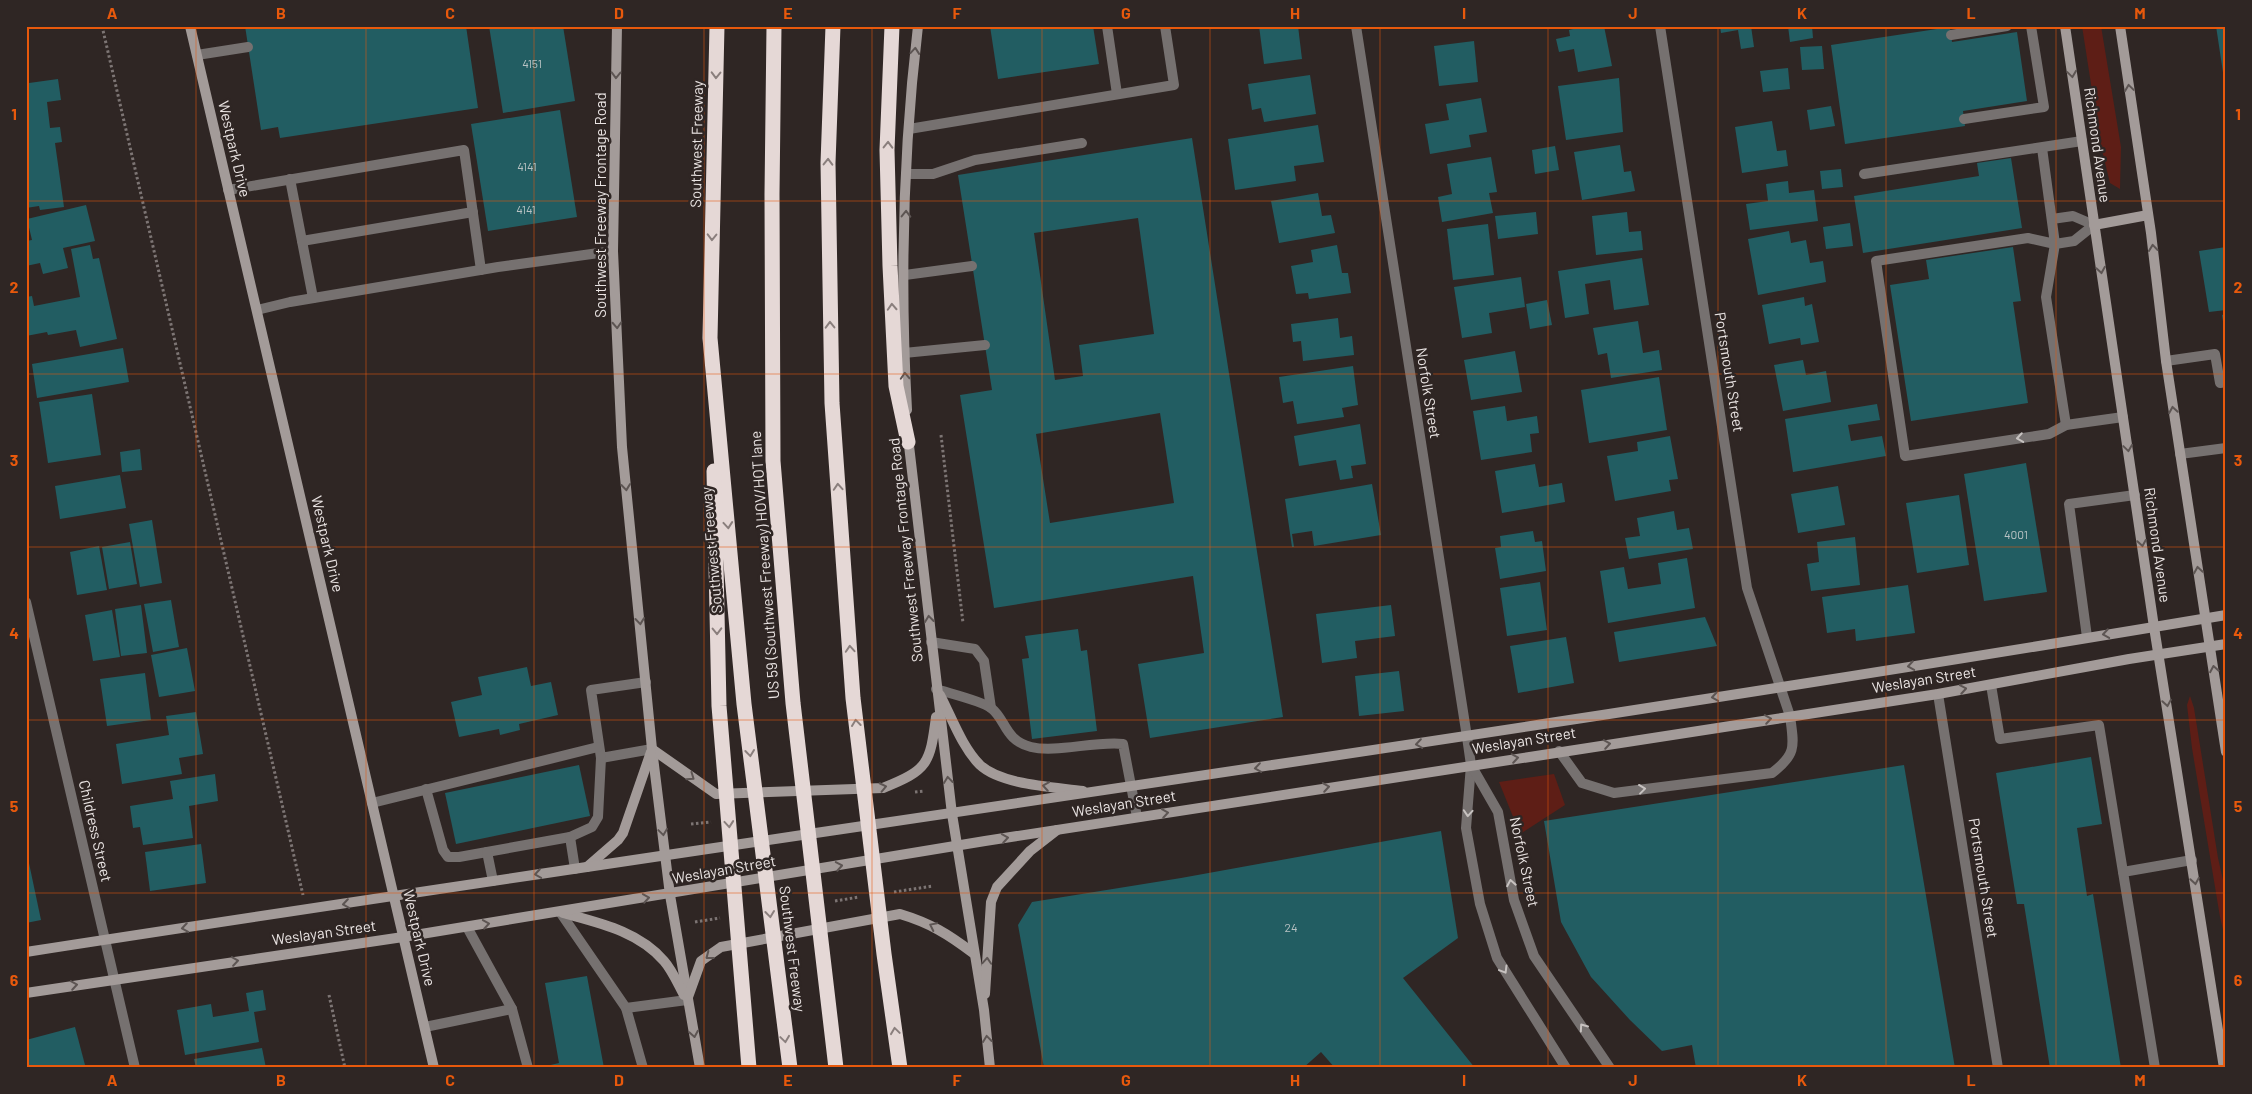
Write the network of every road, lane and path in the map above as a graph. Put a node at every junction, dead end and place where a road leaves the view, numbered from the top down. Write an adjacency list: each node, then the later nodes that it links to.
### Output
1 (102, 26): 98 (path)
2 (190, 26): 19 (main road, Westpark Drive)
3 (617, 26): 36 (main road, Southwest Freeway Frontage Road, one-way to 36)
4 (717, 26): 42 (highway, Southwest Freeway, one-way to 42)
5 (774, 26): 121 (highway, US 59 (Southwest Freeway) HOV/HOT lane)
6 (833, 26): 122 (highway, one-way to 6)
7 (892, 26): 50 (highway, one-way to 7)
8 (918, 26): 22 (main road, Southwest Freeway Frontage Road, one-way to 8)
9 (1107, 26): 20 (street)
10 (1165, 26): 20 (street)
11 (1356, 26): 73 (street, Norfolk Street)
12 (1660, 26): 66 (street, Portsmouth Street)
13 (2007, 26): 17 (street)
14 (2031, 26): 21 (street)
15 (2065, 26): 23 (main road, Richmond Avenue, one-way to 23)
16 (2120, 26): 31 (main road, one-way to 16)
17 (1951, 35)
18 (248, 47): 19 (street)
19 (197, 55): 29 (main road, Westpark Drive)
20 (1117, 94): 22 (street)
21 (1964, 119)
22 (909, 129): 26 (main road, Southwest Freeway Frontage Road)
23 (2082, 141): 25 (street); 33 (main road, Richmond Avenue)
24 (1082, 142): 26 (street)
25 (2042, 148): 27 (street); 32 (street)
26 (906, 174): 39 (main road, Southwest Freeway Frontage Road, one-way to 26)
27 (1864, 174)
28 (290, 179): 29 (street); 30 (street); 34 (street)
29 (228, 190): 41 (main road, Westpark Drive)
30 (473, 212): 34 (street); 38 (street)
31 (2148, 215): 33 (main road); 45 (main road, one-way to 31)
32 (2052, 219): 33 (street); 35 (street)
33 (2094, 225): 35 (street); 47 (main road, Richmond Avenue, one-way to 47)
34 (302, 241): 40 (street)
35 (2055, 244): 48 (street); 48 (street, one-way to 35)
36 (613, 251): 38 (street); 64 (main road, Southwest Freeway Frontage Road, one-way to 64)
37 (972, 266): 39 (street)
38 (481, 270): 40 (street)
39 (905, 275): 44 (main road, Southwest Freeway Frontage Road)
40 (313, 298): 41 (street)
41 (257, 310): 83 (main road, Westpark Drive)
42 (710, 338): 119 (highway, one-way to 119); 120 (highway, Southwest Freeway, one-way to 120)
43 (984, 345): 44 (street)
44 (904, 353): 50 (main road, Southwest Freeway Frontage Road, one-way to 44)
45 (2166, 361): 46 (street); 52 (main road, one-way to 45)
46 (2226, 382)
47 (2123, 417): 48 (street); 53 (main road, Richmond Avenue, one-way to 53)
48 (2066, 424)
49 (942, 435): 57 (path)
50 (908, 442): 60 (main road, Southwest Freeway Frontage Road, one-way to 50)
51 (2226, 448): 52 (street)
52 (2180, 454): 56 (main road, one-way to 52)
53 (2134, 494): 58 (main road, Richmond Avenue, one-way to 58); 59 (street)
54 (26, 602): 102 (street, Childress Street)
55 (2226, 615): 56 (main road, Weslayan Street)
56 (2205, 618): 58 (main road, Weslayan Street); 62 (main road)
57 (963, 623)
58 (2154, 627): 59 (main road, Weslayan Street, one-way to 59); 63 (main road, Richmond Avenue)
59 (2087, 637): 66 (main road, Weslayan Street, one-way to 66)
60 (931, 642): 67 (main road, Southwest Freeway Frontage Road); 70 (street)
61 (2226, 644): 62 (main road, Weslayan Street)
62 (2210, 647): 63 (main road, Weslayan Street); 72 (main road, one-way to 62)
63 (2158, 655): 65 (main road, Weslayan Street); 91 (main road, Richmond Avenue, one-way to 91)
64 (646, 682): 74 (street); 75 (main road, Southwest Freeway Frontage Road)
65 (1991, 685): 68 (main road, Weslayan Street, one-way to 65); 94 (street)
66 (1780, 686): 71 (street, Portsmouth Street); 73 (main road, Weslayan Street, one-way to 73)
67 (936, 689): 69 (main road, Southwest Freeway Frontage Road); 70 (street); 82 (main road, one-way to 67)
68 (1938, 694): 71 (main road, Weslayan Street); 126 (street, Portsmouth Street)
69 (938, 702): 75 (main road, one-way to 69); 84 (main road, Southwest Freeway Frontage Road, one-way to 69)
70 (991, 708): 80 (street)
71 (1790, 716): 76 (main road, Weslayan Street, one-way to 71); 76 (street, Portsmouth Street, one-way to 71)
72 (2225, 736): 77 (main road)
73 (1467, 737): 79 (street, Norfolk Street); 80 (main road, Weslayan Street, one-way to 80)
74 (598, 747): 78 (street); 81 (street)
75 (652, 749): 78 (street); 90 (main road, Southwest Freeway Frontage Road, one-way to 90); 92 (main road)
76 (1559, 751): 79 (main road, Weslayan Street, one-way to 76)
77 (2226, 752)
78 (601, 758): 87 (street)
79 (1471, 765): 85 (main road, Weslayan Street, one-way to 79); 124 (street, Norfolk Street, one-way to 124); 125 (street, Norfolk Street, one-way to 79)
80 (1133, 787): 82 (main road, Weslayan Street); 85 (street)
81 (426, 789): 83 (street); 89 (street)
82 (1094, 793): 84 (main road, Weslayan Street)
83 (372, 803): 97 (main road, Westpark Drive)
84 (952, 814): 88 (main road, Southwest Freeway Frontage Road); 90 (main road, Weslayan Street)
85 (1137, 817): 86 (main road, Weslayan Street)
86 (1058, 830): 88 (main road, Weslayan Street, one-way to 86); 111 (main road, one-way to 86)
87 (570, 837): 89 (street); 93 (street)
88 (957, 846): 96 (main road, Weslayan Street, one-way to 88); 104 (main road, Southwest Freeway Frontage Road)
89 (487, 852): 95 (street)
90 (666, 854): 92 (main road, Weslayan Street); 96 (main road, Southwest Freeway Frontage Road)
91 (2192, 860): 94 (street); 128 (main road, Richmond Avenue, one-way to 128)
92 (586, 867): 93 (main road, Weslayan Street)
93 (575, 868): 95 (main road, Weslayan Street, one-way to 95)
94 (2124, 872): 127 (street)
95 (493, 881): 97 (main road, Weslayan Street)
96 (670, 895): 99 (main road, Weslayan Street, one-way to 96); 108 (main road, Southwest Freeway Frontage Road)
97 (394, 897): 98 (main road, Weslayan Street, one-way to 98); 101 (main road, Westpark Drive)
98 (306, 910): 102 (main road, Weslayan Street, one-way to 102)
99 (560, 912): 100 (main road, Weslayan Street, one-way to 99); 108 (main road); 109 (street)
100 (467, 927): 101 (main road, Weslayan Street); 110 (street)
101 (403, 937): 105 (main road, Weslayan Street, one-way to 101); 112 (main road, Westpark Drive)
102 (105, 940): 103 (main road, Weslayan Street); 105 (street, Childress Street)
103 (26, 952)
104 (974, 953): 108 (main road, one-way to 108); 111 (main road, Southwest Freeway Frontage Road)
105 (114, 978): 106 (main road, Weslayan Street, one-way to 105); 113 (street, Childress Street)
106 (26, 992)
107 (329, 995): 114 (path)
108 (687, 1000): 109 (street); 118 (main road, Southwest Freeway Frontage Road, one-way to 118)
109 (626, 1008): 117 (street)
110 (512, 1010): 112 (street); 116 (street)
111 (984, 1010): 123 (main road, Southwest Freeway Frontage Road, one-way to 111)
112 (424, 1027): 115 (main road, Westpark Drive)
113 (135, 1068)
114 (345, 1068)
115 (434, 1068)
116 (528, 1068)
117 (643, 1068)
118 (700, 1068)
119 (749, 1068)
120 (790, 1068)
121 (836, 1068)
122 (900, 1068)
123 (990, 1068)
124 (1566, 1068)
125 (1610, 1068)
126 (1998, 1068)
127 (2155, 1068)
128 (2224, 1068)

